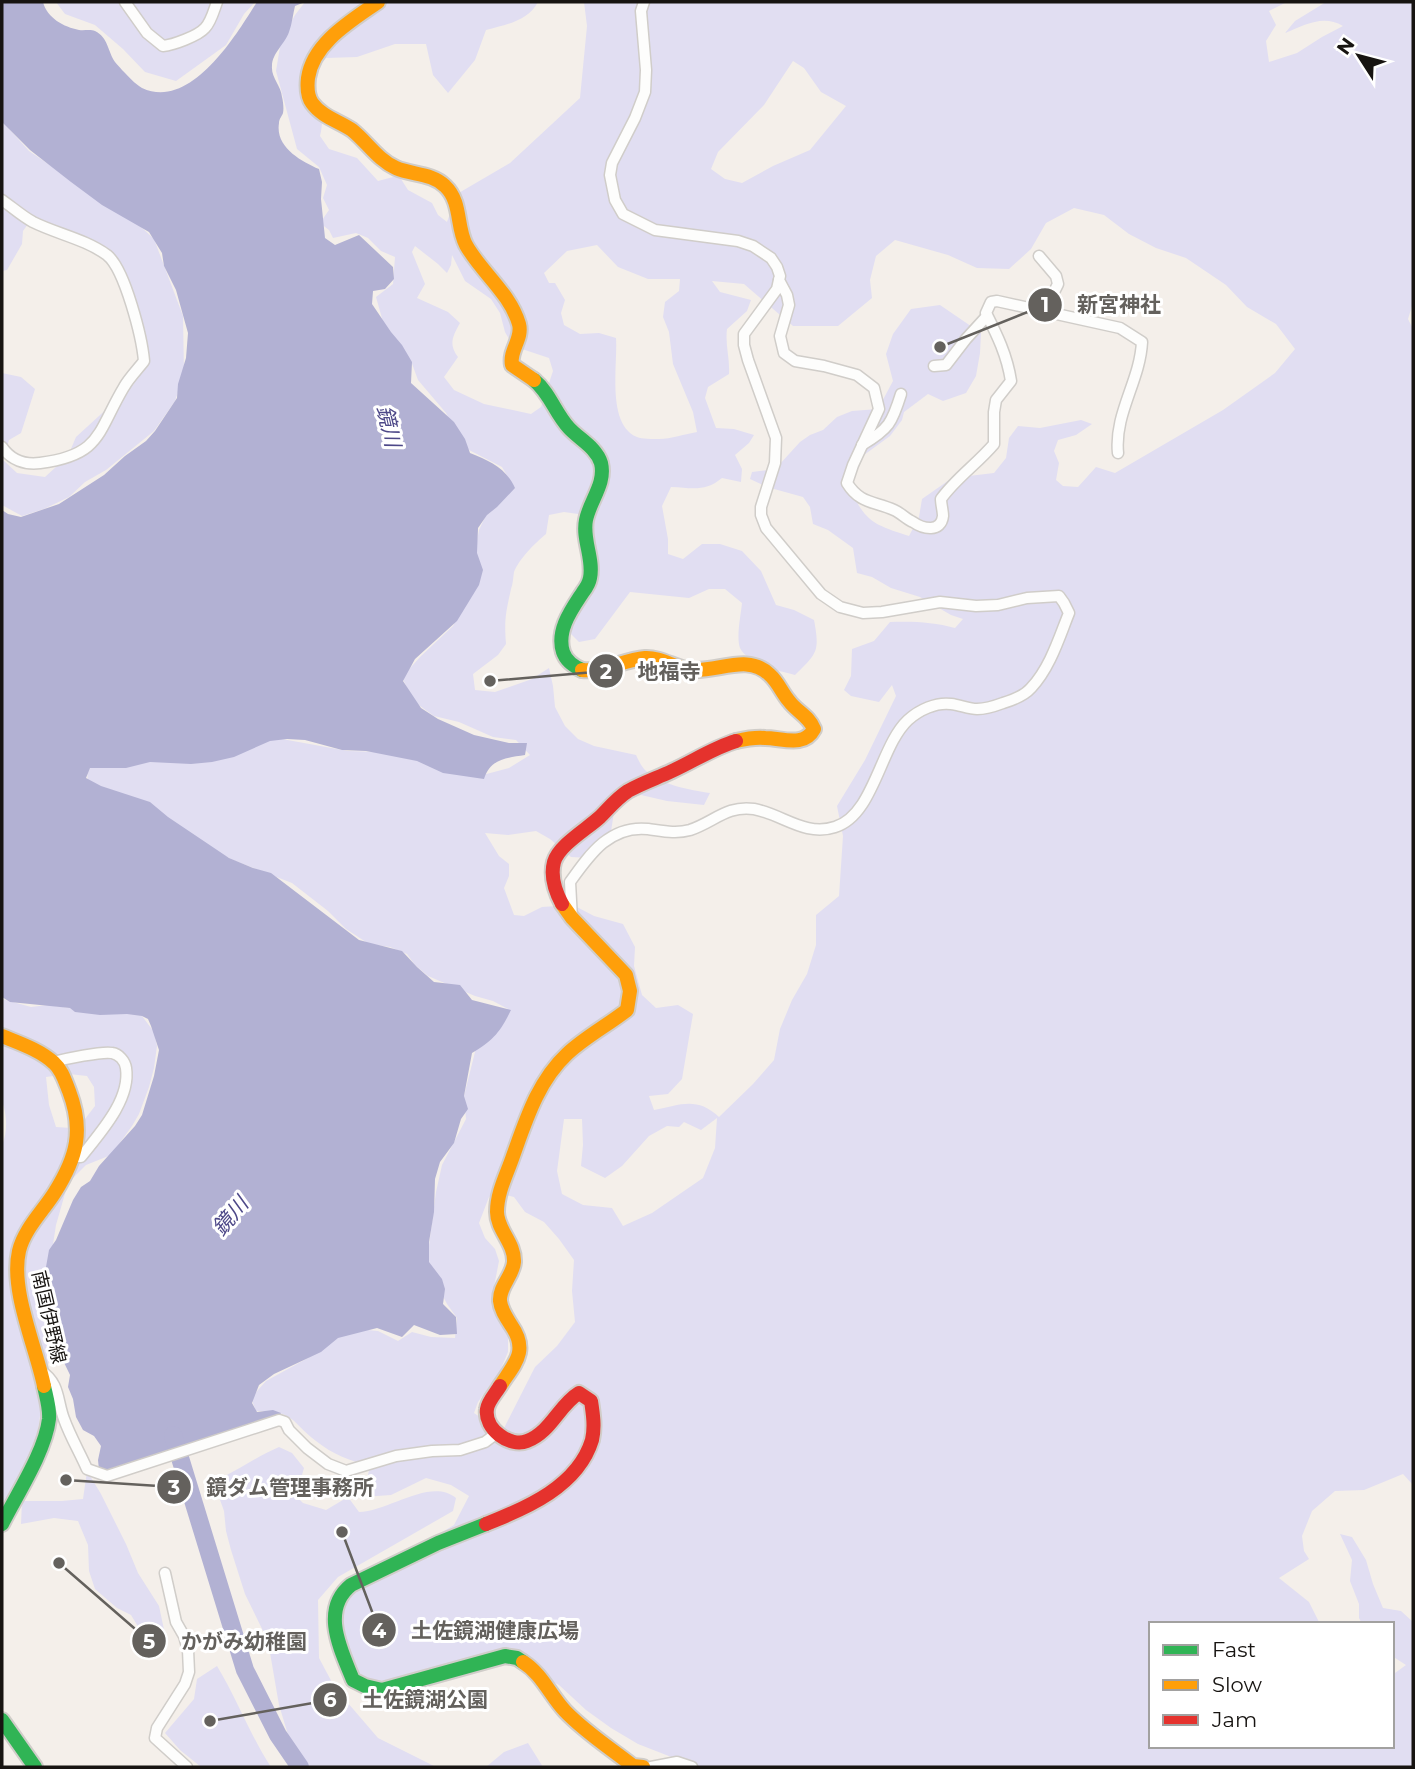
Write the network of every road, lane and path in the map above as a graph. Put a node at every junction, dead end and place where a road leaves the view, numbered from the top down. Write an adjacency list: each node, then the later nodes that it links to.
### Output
1 (125, 2): 2 (street)
2 (217, 2)
3 (378, 2): 15 (street)
4 (644, 2): 7 (street)
5 (2, 200): 13 (street)
6 (1040, 256): 8 (street)
7 (779, 279): 12 (street); 15 (street)
8 (1035, 309): 9 (street); 14 (street)
9 (988, 316): 10 (street); 12 (street)
10 (934, 366)
11 (901, 394): 12 (street)
12 (862, 445)
13 (2, 447)
14 (1118, 453)
15 (572, 919): 20 (street)
16 (2, 1036): 17 (street)
17 (54, 1062): 18 (street, 南国伊野線); 18 (street)
18 (74, 1157): 19 (street, 南国伊野線)
19 (41, 1371): 20 (street); 21 (street, 南国伊野線)
20 (497, 1433): 26 (street)
21 (2, 1524)
22 (165, 1573): 25 (street)
23 (2, 1720): 24 (street)
24 (35, 1767)
25 (187, 1767)
26 (643, 1767)
27 (651, 1767): 28 (street)
28 (692, 1767)

